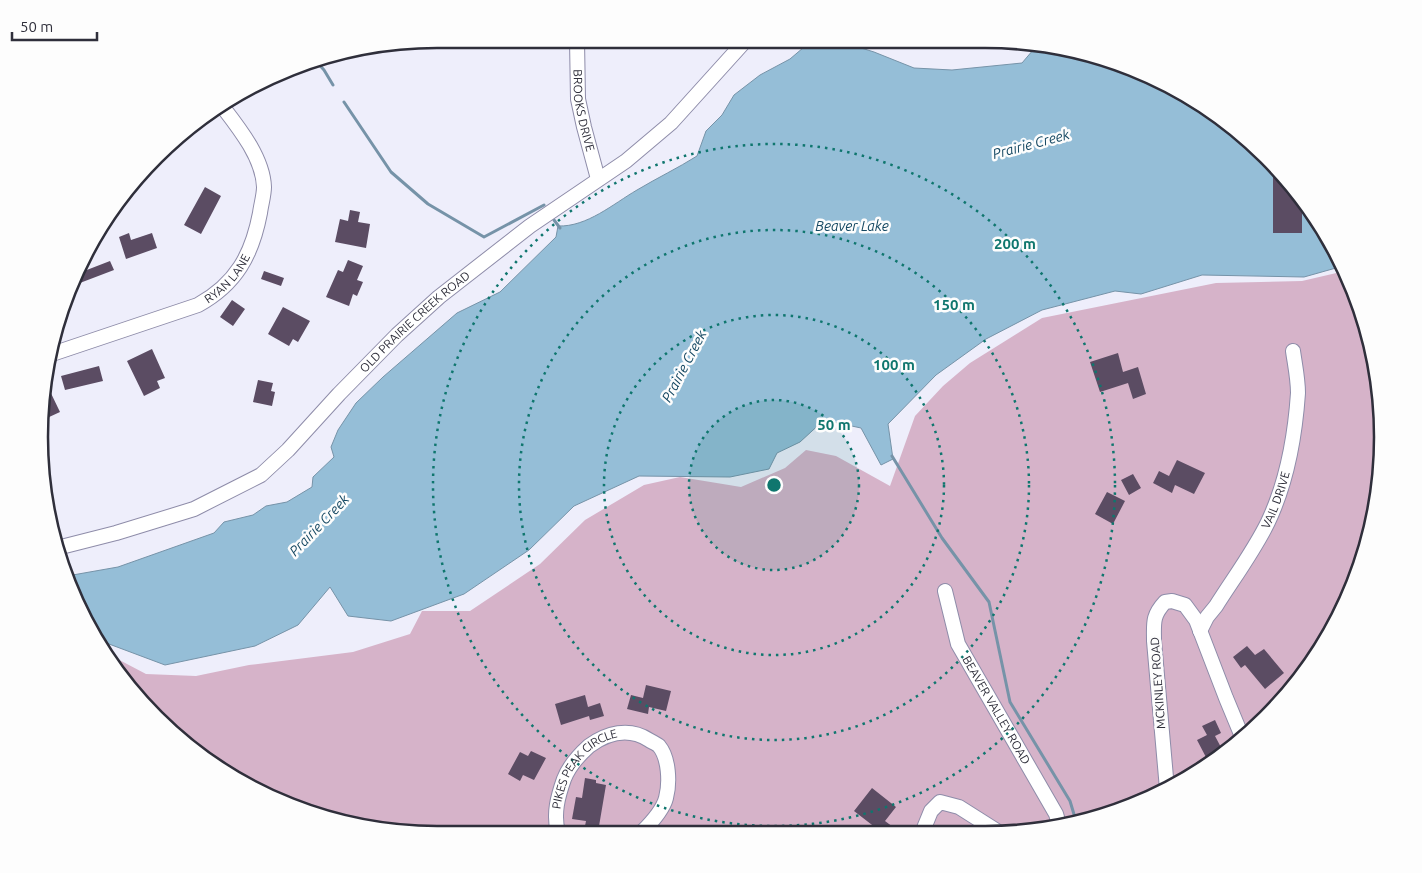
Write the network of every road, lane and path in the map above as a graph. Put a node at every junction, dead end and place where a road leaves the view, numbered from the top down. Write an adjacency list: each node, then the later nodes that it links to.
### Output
1 (577, 48): 4 (street, BROOKS DRIVE)
2 (739, 48): 4 (street, OLD PRAIRIE CREEK ROAD)
3 (225, 110): 6 (street, RYAN LANE)
4 (598, 179): 7 (street, OLD PRAIRIE CREEK ROAD)
5 (1293, 351): 9 (street, VAIL DRIVE)
6 (57, 352)
7 (64, 546)
8 (945, 591): 12 (street, BEAVER VALLEY ROAD)
9 (1200, 631): 10 (street); 11 (street, MCKINLEY ROAD)
10 (1240, 731)
11 (1166, 780)
12 (1057, 819)
13 (556, 826): 14 (street, PIKES PEAK CIRCLE)
14 (648, 826)
15 (925, 826): 16 (street)
16 (989, 826)

